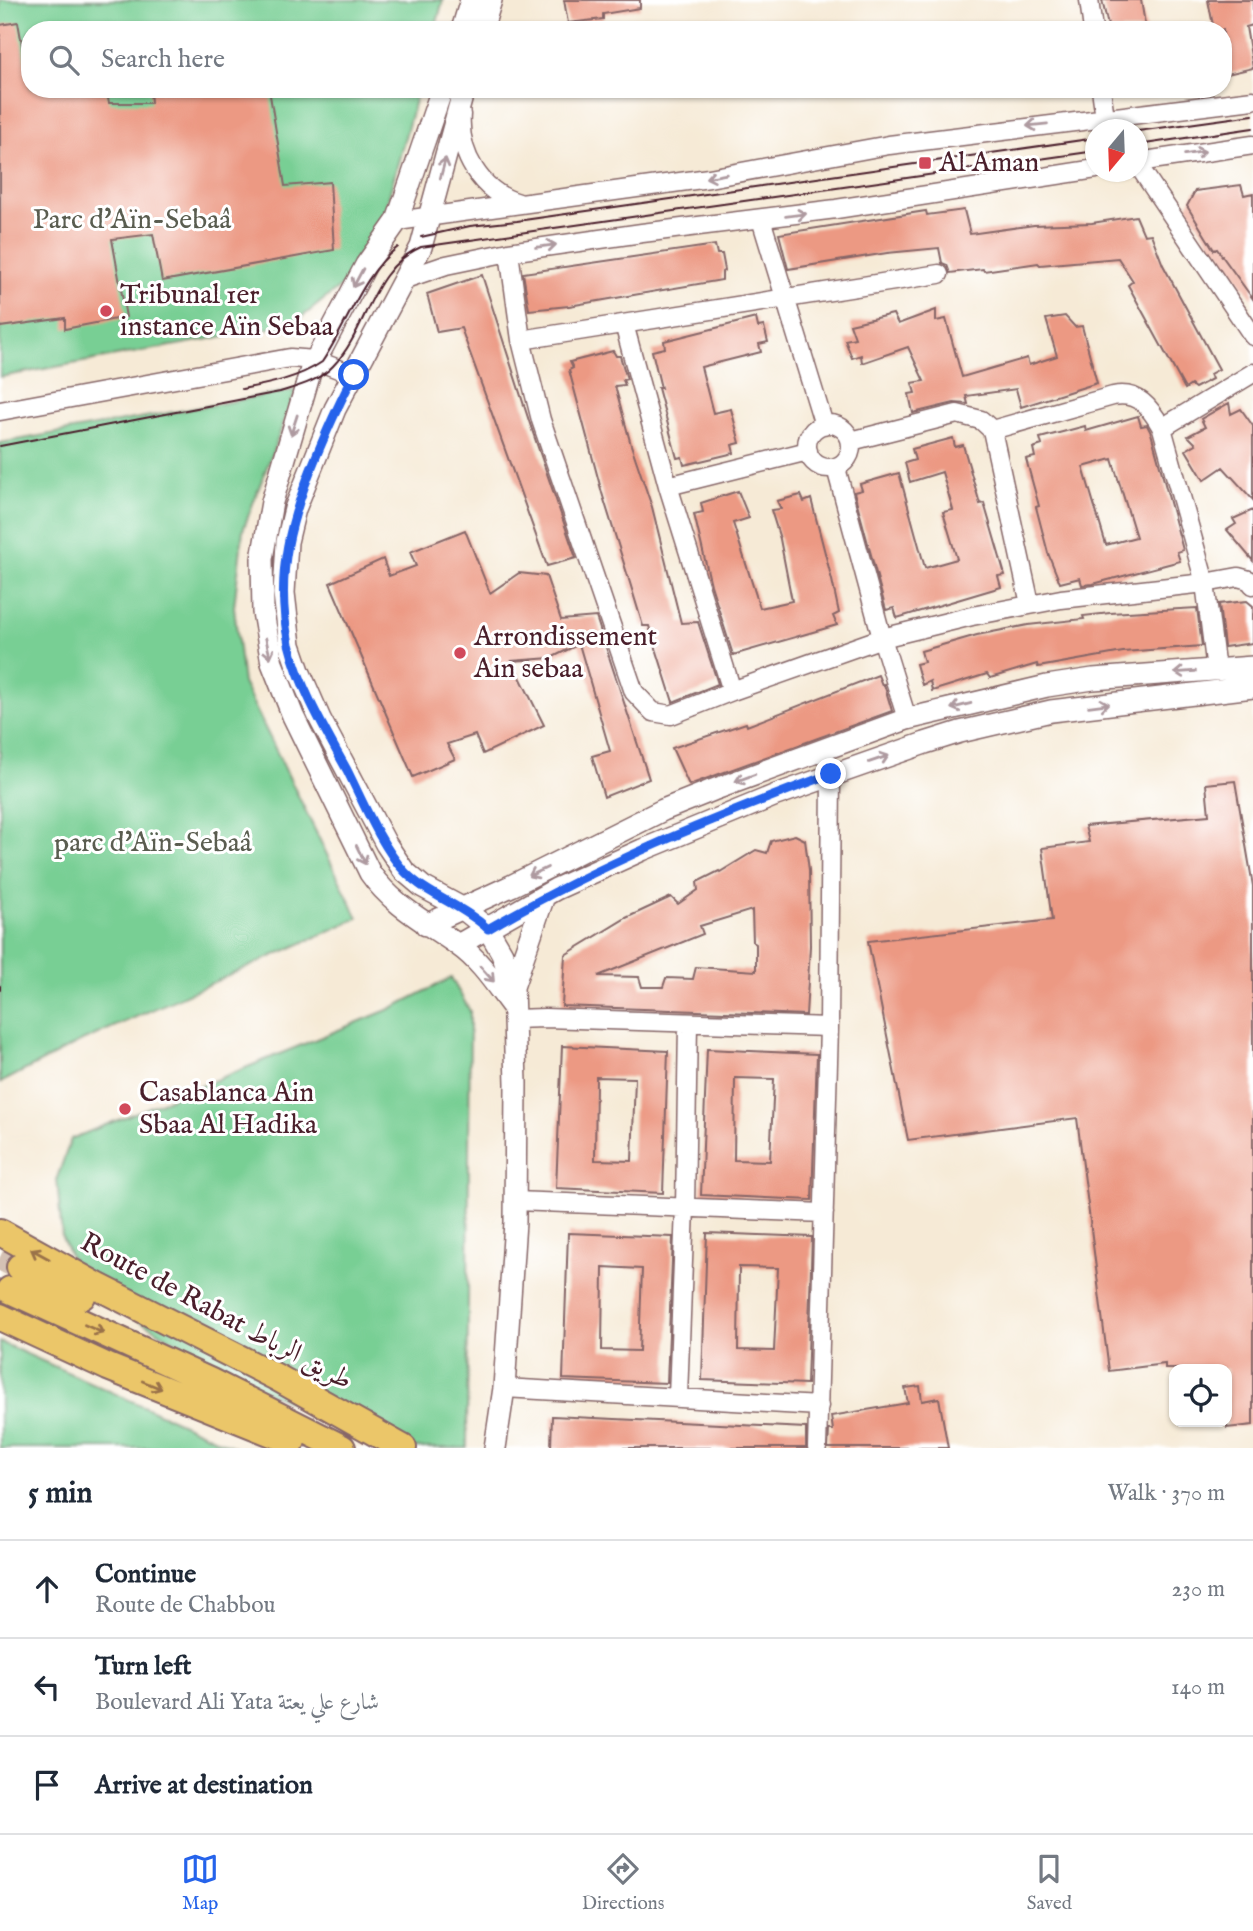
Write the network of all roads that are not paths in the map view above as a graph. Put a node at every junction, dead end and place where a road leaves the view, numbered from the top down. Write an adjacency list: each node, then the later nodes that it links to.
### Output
1 (471, 0): 4 (street)
2 (491, 0): 5 (street)
3 (1089, 0): 6 (street)
4 (465, 21)
5 (485, 21)
6 (1092, 21)
7 (454, 98): 20 (street)
8 (455, 98): 18 (street, one-way to 8)
9 (458, 98): 17 (street)
10 (1102, 98): 12 (street)
11 (1253, 100): 12 (street)
12 (1105, 117): 17 (street, one-way to 17)
13 (1253, 145): 14 (street, one-way to 13)
14 (1148, 162)
15 (1085, 171): 19 (street, one-way to 15)
16 (1148, 179): 26 (street)
17 (522, 204): 18 (street)
18 (430, 216): 20 (street); 23 (street)
19 (761, 219): 21 (street, one-way to 19); 24 (street)
20 (397, 221): 28 (street, one-way to 28)
21 (509, 252): 23 (street); 27 (street)
22 (939, 274): 24 (street)
23 (405, 279): 30 (street)
24 (785, 299): 25 (street); 32 (street)
25 (624, 324): 27 (street); 38 (street)
26 (1253, 336)
27 (521, 340): 46 (street)
28 (316, 360): 30 (street); 31 (street); 51 (street, one-way to 51)
29 (1253, 373): 33 (street)
30 (354, 375): 50 (street)
31 (0, 411)
32 (824, 425): 35 (street); 36 (street)
33 (1162, 428): 34 (street); 39 (street)
34 (992, 430): 35 (street); 41 (street)
35 (851, 441): 37 (street)
36 (808, 451): 37 (street); 38 (street)
37 (836, 468): 42 (street)
38 (668, 486): 46 (street)
39 (1205, 583): 40 (street); 41 (street); 44 (street)
40 (1253, 585)
41 (1030, 604): 42 (street)
42 (882, 638): 46 (street); 47 (street)
43 (1253, 667): 44 (street)
44 (1216, 670): 47 (street, one-way to 47)
45 (1253, 687): 48 (street, one-way to 45)
46 (732, 691)
47 (906, 719): 50 (street, one-way to 50)
48 (831, 774): 49 (street); 56 (street)
49 (544, 896): 52 (street); 54 (street)
50 (462, 908): 51 (street); 52 (street)
51 (426, 925): 53 (street)
52 (488, 929): 53 (street); 54 (street)
53 (458, 945): 54 (street, one-way to 54)
54 (513, 1004): 55 (street); 57 (street)
55 (688, 1024): 56 (street); 58 (street)
56 (829, 1027): 59 (street)
57 (515, 1201): 58 (street); 62 (street)
58 (685, 1207): 59 (street); 63 (street)
59 (824, 1213): 64 (street)
60 (0, 1232): 68 (main road, Route de Rabat طريق الرباط, one-way to 60)
61 (0, 1317): 65 (main road, one-way to 65)
62 (504, 1388): 63 (street); 69 (street)
63 (678, 1397): 64 (street)
64 (819, 1406): 70 (street)
65 (310, 1448)
66 (342, 1448): 67 (main road, one-way to 66)
67 (392, 1448)
68 (403, 1448)
69 (495, 1448)
70 (817, 1448)

